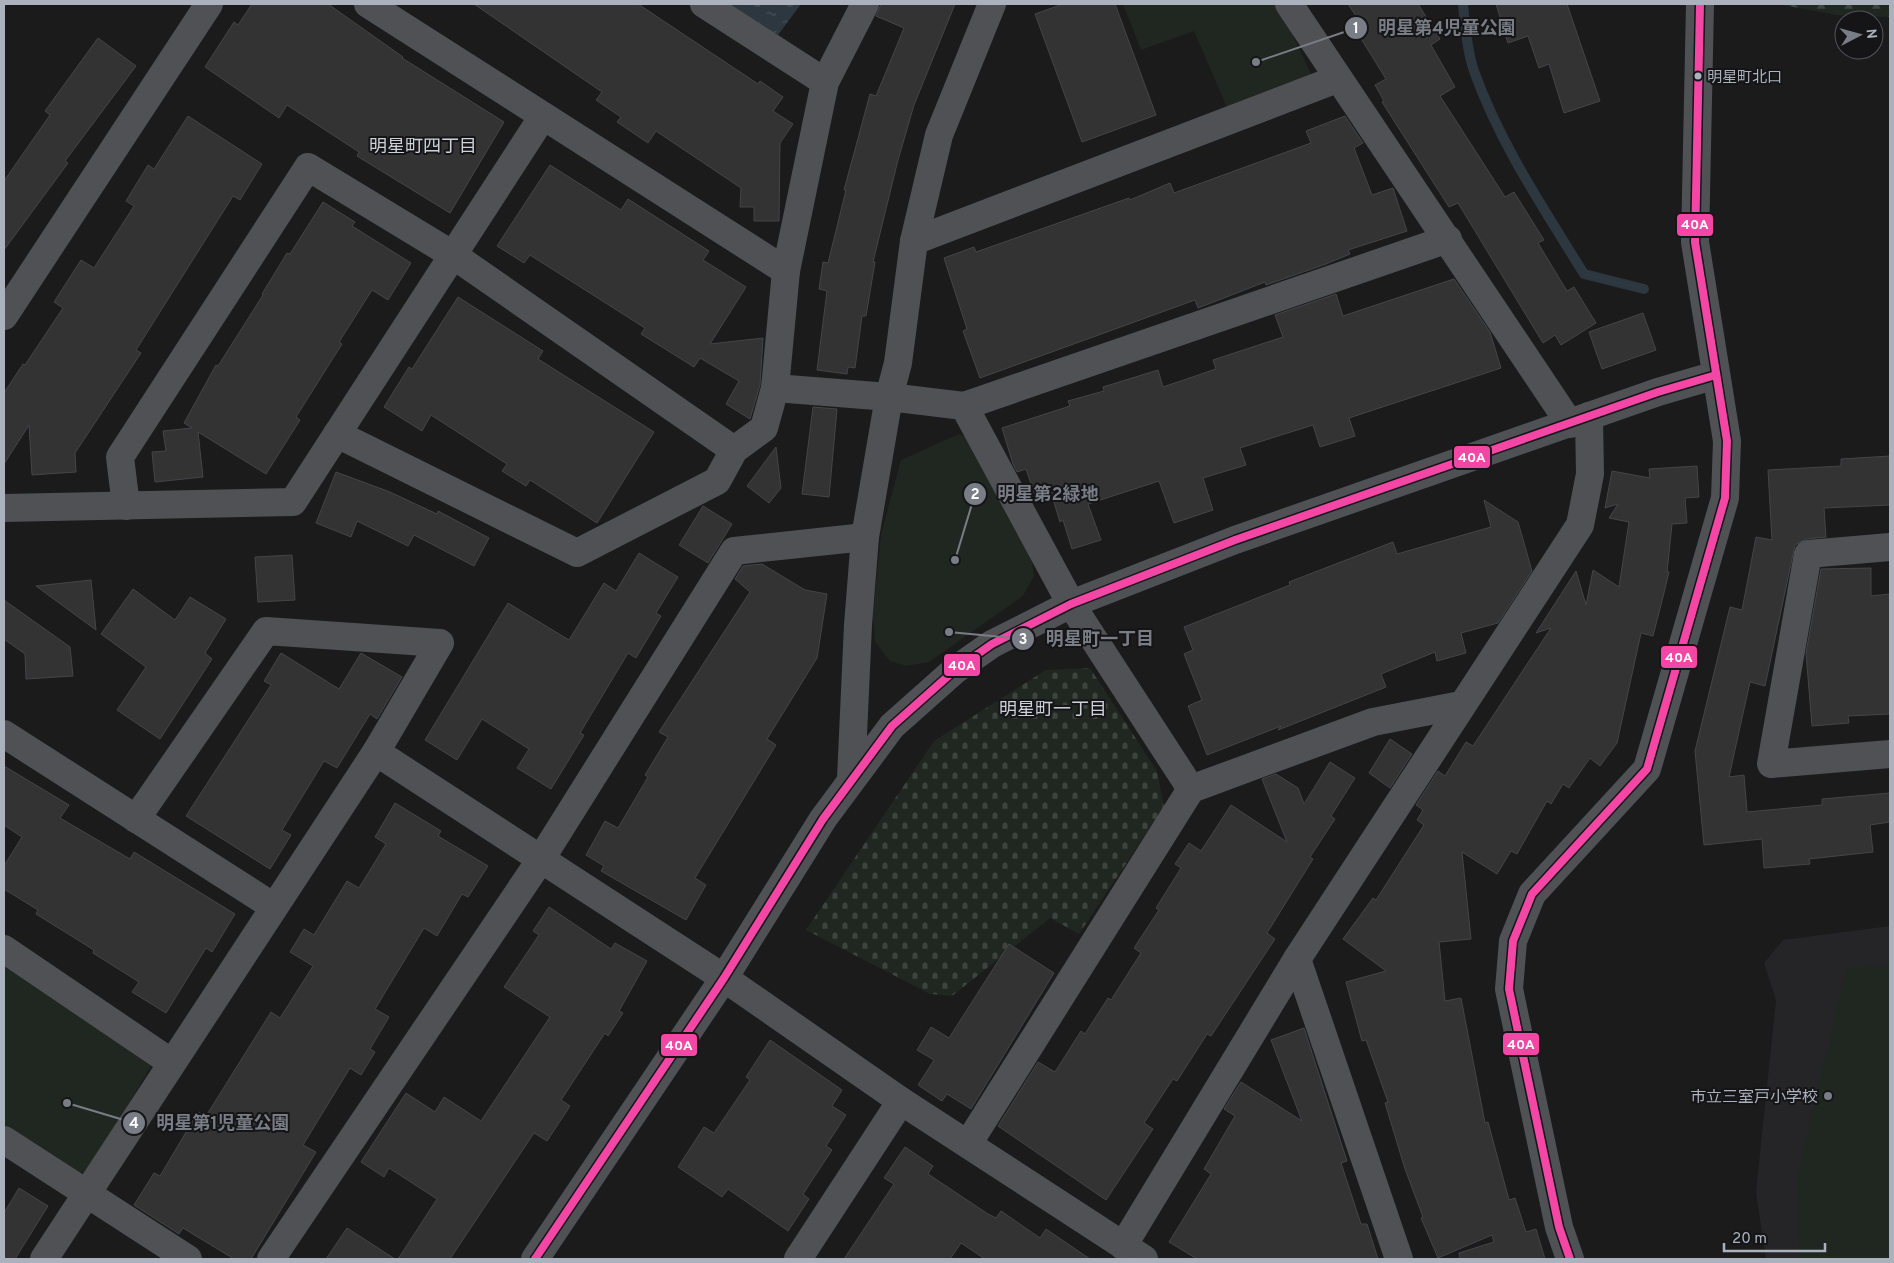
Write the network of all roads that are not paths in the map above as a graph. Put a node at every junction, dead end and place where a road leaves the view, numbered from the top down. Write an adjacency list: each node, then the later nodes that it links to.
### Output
1 (209, 4): 15 (street)
2 (368, 4): 10 (street)
3 (704, 4): 9 (street)
4 (865, 4): 9 (street)
5 (992, 4): 12 (street)
6 (1289, 4): 8 (street)
7 (1700, 4): 16 (street)
8 (1338, 79): 11 (street); 12 (street)
9 (825, 82): 14 (street)
10 (543, 116): 13 (street); 14 (street)
11 (1448, 239): 19 (street); 20 (street)
12 (914, 241): 18 (street)
13 (453, 255): 21 (street); 22 (street); 23 (street)
14 (786, 271): 17 (street)
15 (4, 316)
16 (1716, 375): 20 (street); 52 (street)
17 (775, 388): 18 (street); 22 (street)
18 (889, 397): 19 (street); 25 (street)
19 (964, 406): 27 (street)
20 (1580, 420): 27 (street); 28 (street)
21 (337, 434): 22 (street); 23 (street)
22 (734, 450)
23 (126, 506): 24 (street)
24 (4, 508)
25 (866, 537): 32 (street); 35 (street)
26 (1890, 547): 31 (street)
27 (1071, 604): 32 (street); 33 (street)
28 (1461, 705): 33 (street); 38 (street)
29 (4, 734): 34 (street)
30 (376, 752): 34 (street); 35 (street); 36 (street)
31 (1890, 754)
32 (852, 779): 39 (street)
33 (1191, 789): 43 (street)
34 (136, 819): 36 (street)
35 (541, 859): 39 (street); 49 (street)
36 (274, 907): 40 (street)
37 (4, 949): 40 (street)
38 (1297, 959): 45 (street); 51 (street)
39 (724, 978): 41 (street); 50 (street)
40 (172, 1063): 44 (street)
41 (901, 1101): 43 (street); 46 (street)
42 (4, 1140): 44 (street)
43 (968, 1144): 45 (street)
44 (88, 1193): 47 (street); 48 (street)
45 (1133, 1252)
46 (808, 1256)
47 (44, 1259)
48 (188, 1259)
49 (270, 1259)
50 (535, 1259)
51 (1399, 1259)
52 (1570, 1259)

